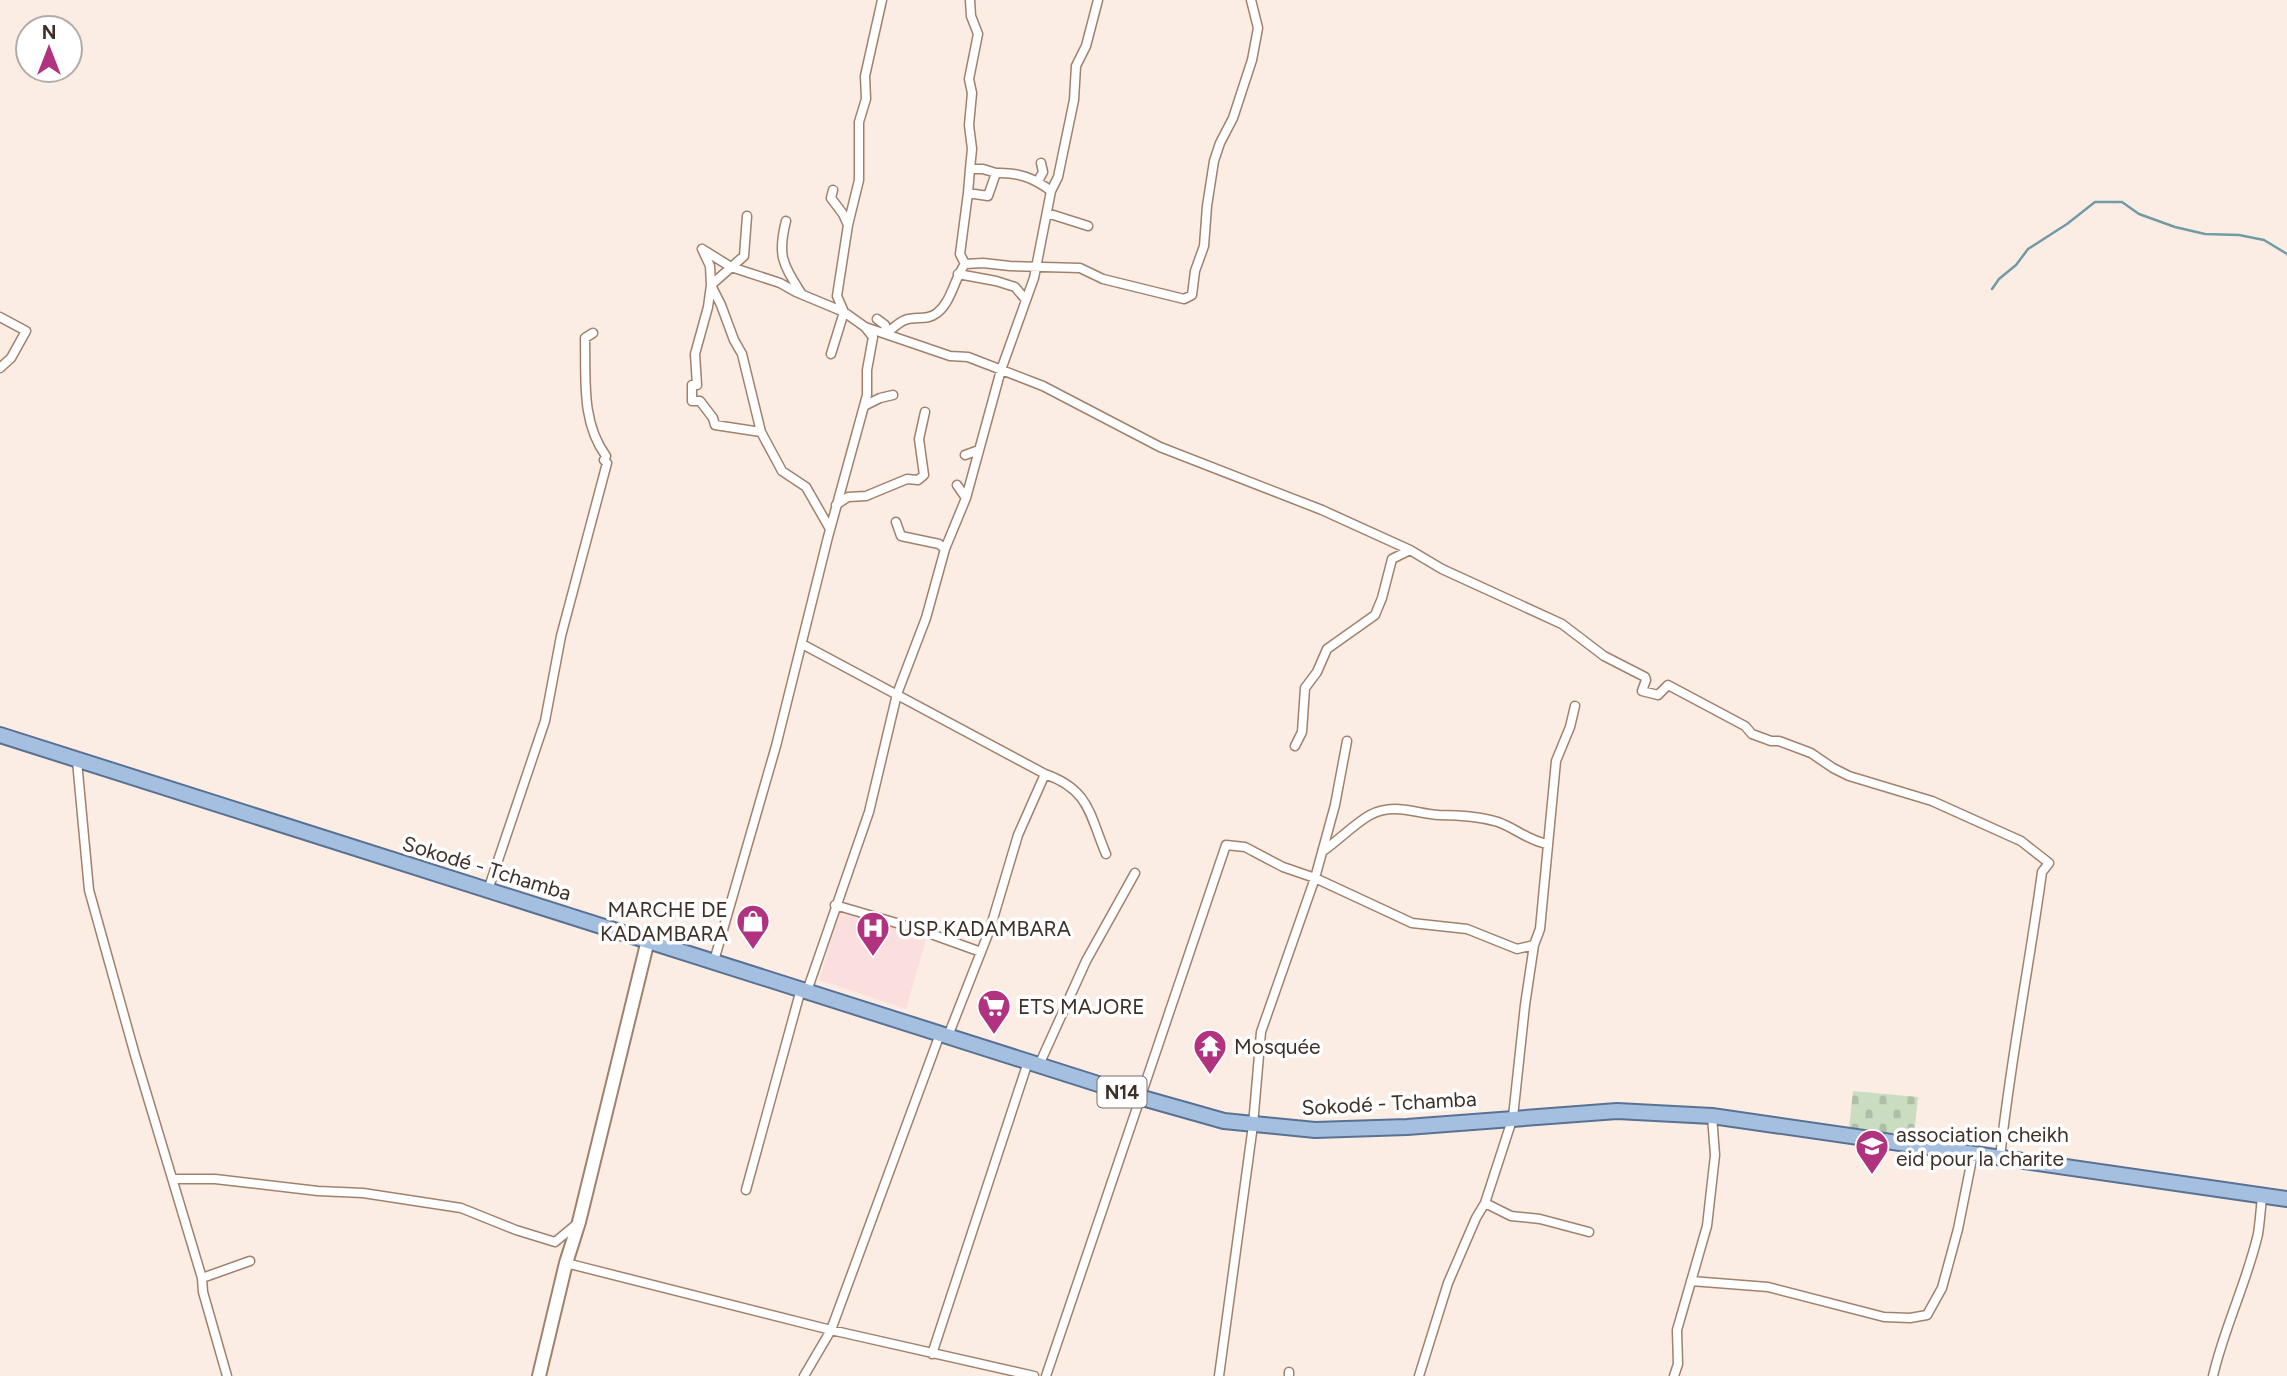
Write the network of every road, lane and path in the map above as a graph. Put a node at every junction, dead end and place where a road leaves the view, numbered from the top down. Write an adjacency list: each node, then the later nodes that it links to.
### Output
1 (882, 0): 15 (street)
2 (970, 0): 6 (street)
3 (1098, 0): 10 (street)
4 (1251, 0): 18 (street)
5 (1041, 163): 8 (street)
6 (970, 169): 7 (street); 11 (street)
7 (996, 173): 8 (street); 11 (street)
8 (1038, 181): 10 (street)
9 (833, 190): 15 (street)
10 (1051, 191): 12 (street)
11 (968, 193): 17 (street)
12 (1047, 213): 16 (street); 18 (street)
13 (747, 216): 19 (street)
14 (786, 221): 22 (street)
15 (848, 225): 24 (street)
16 (1088, 226)
17 (965, 264): 18 (street); 20 (street)
18 (1036, 266): 23 (street)
19 (731, 267): 21 (street); 21 (street); 22 (street)
20 (958, 274): 23 (street); 29 (street)
21 (711, 285): 36 (street); 36 (street)
22 (801, 293): 24 (street)
23 (1026, 300): 32 (street)
24 (844, 312): 27 (street); 30 (street)
25 (0, 317): 31 (street)
26 (877, 318): 29 (street)
27 (865, 327): 29 (street); 34 (street)
28 (593, 333): 59 (street)
29 (887, 333): 32 (street)
30 (831, 354)
31 (0, 368)
32 (1001, 370): 37 (street); 45 (street)
33 (893, 395): 34 (street)
34 (863, 407): 41 (street)
35 (925, 412): 41 (street)
36 (761, 432): 43 (street)
37 (979, 450): 38 (street); 40 (street)
38 (965, 455)
39 (957, 485): 40 (street)
40 (965, 498): 44 (street)
41 (836, 505): 43 (street)
42 (897, 522): 44 (street)
43 (830, 528): 46 (street)
44 (945, 549): 47 (street)
45 (1410, 550): 51 (street); 73 (street)
46 (803, 644): 47 (street); 64 (street)
47 (897, 694): 53 (street); 60 (street)
48 (1575, 706): 54 (street)
49 (0, 735): 52 (main road, Sokodé - Tchamba / N14)
50 (1347, 741): 55 (street)
51 (1295, 746)
52 (77, 761): 59 (main road, Sokodé - Tchamba / N14); 74 (street)
53 (1045, 774): 56 (street); 63 (street)
54 (1547, 844): 55 (street); 62 (street)
55 (1323, 851): 58 (street)
56 (1106, 854)
57 (1135, 873): 67 (street)
58 (1315, 878): 62 (street); 68 (street); 71 (street)
59 (488, 890): 61 (main road, Sokodé - Tchamba / N14)
60 (835, 905): 63 (street); 65 (street)
61 (648, 940): 64 (main road, Sokodé - Tchamba / N14); 79 (main road)
62 (1534, 945): 70 (street)
63 (981, 952): 66 (street)
64 (714, 961): 65 (main road, Sokodé - Tchamba / N14)
65 (804, 990): 66 (main road, Sokodé - Tchamba / N14); 75 (street)
66 (944, 1035): 67 (main road, Sokodé - Tchamba / N14); 85 (street)
67 (1033, 1063): 68 (main road, Sokodé - Tchamba / N14); 86 (street)
68 (1139, 1097): 71 (main road, Sokodé - Tchamba / N14); 91 (street)
69 (1712, 1116): 70 (main road, Sokodé - Tchamba / N14); 72 (main road, Sokodé - Tchamba / N14); 84 (street)
70 (1513, 1117): 71 (main road, Sokodé - Tchamba / N14); 78 (street)
71 (1254, 1125): 92 (street)
72 (1973, 1154): 73 (main road, Sokodé - Tchamba / N14); 84 (street)
73 (2000, 1158): 76 (main road, Sokodé - Tchamba / N14)
74 (173, 1179): 79 (street); 83 (street)
75 (746, 1190)
76 (2262, 1195): 77 (main road, Sokodé - Tchamba / N14); 95 (street)
77 (2287, 1199)
78 (1485, 1203): 80 (street); 93 (street)
79 (579, 1222): 82 (main road)
80 (1590, 1232)
81 (250, 1261): 83 (street)
82 (566, 1263): 85 (street); 88 (main road)
83 (202, 1278): 87 (street)
84 (1691, 1281): 94 (street)
85 (831, 1330): 86 (street); 89 (street)
86 (932, 1354): 90 (street)
87 (227, 1376)
88 (539, 1376)
89 (804, 1376)
90 (1034, 1376)
91 (1046, 1376)
92 (1219, 1376)
93 (1419, 1376)
94 (1674, 1376)
95 (2213, 1376)

